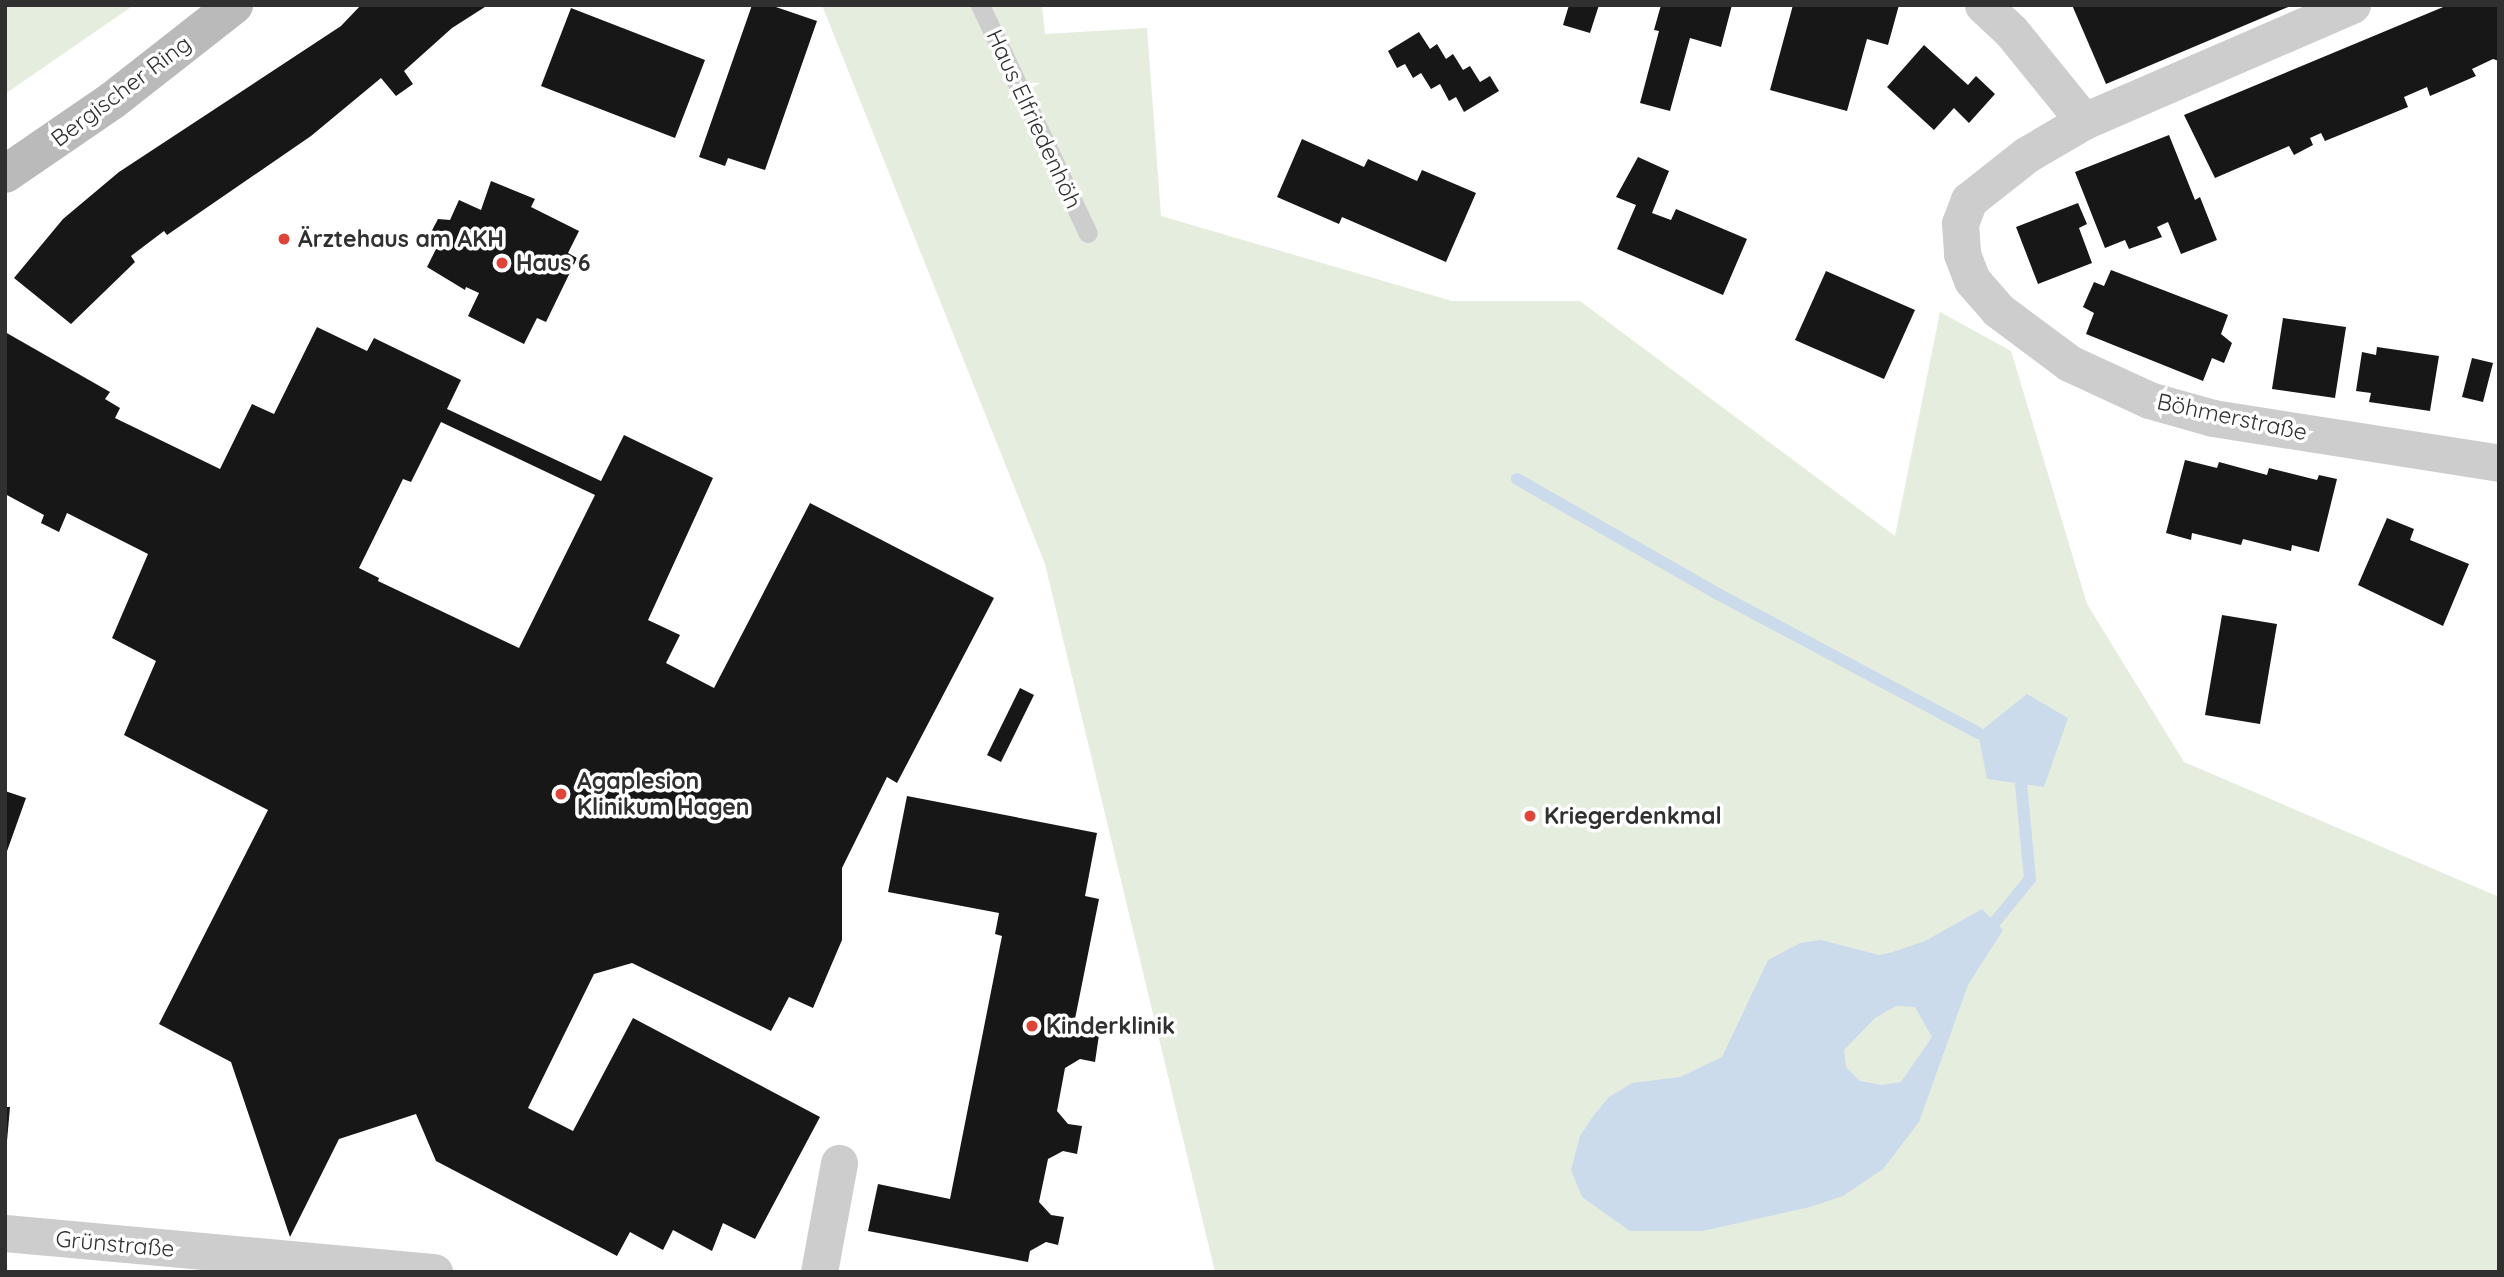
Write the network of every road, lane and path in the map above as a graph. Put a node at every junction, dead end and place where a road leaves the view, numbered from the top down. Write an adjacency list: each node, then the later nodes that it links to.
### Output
1 (234, 5): 6 (main road, Bergischer Ring)
2 (980, 5): 7 (lane, Haus Elfriedenhöh)
3 (1983, 5): 5 (street)
4 (2352, 5): 5 (street, Böhmerstraße)
5 (2084, 121): 8 (street, Böhmerstraße)
6 (5, 174)
7 (1088, 233)
8 (2499, 463)
9 (839, 1163): 13 (street)
10 (5, 1233): 11 (street, Grünstraße)
11 (270, 1265): 12 (street, Grünstraße)
12 (434, 1272)
13 (819, 1272)

